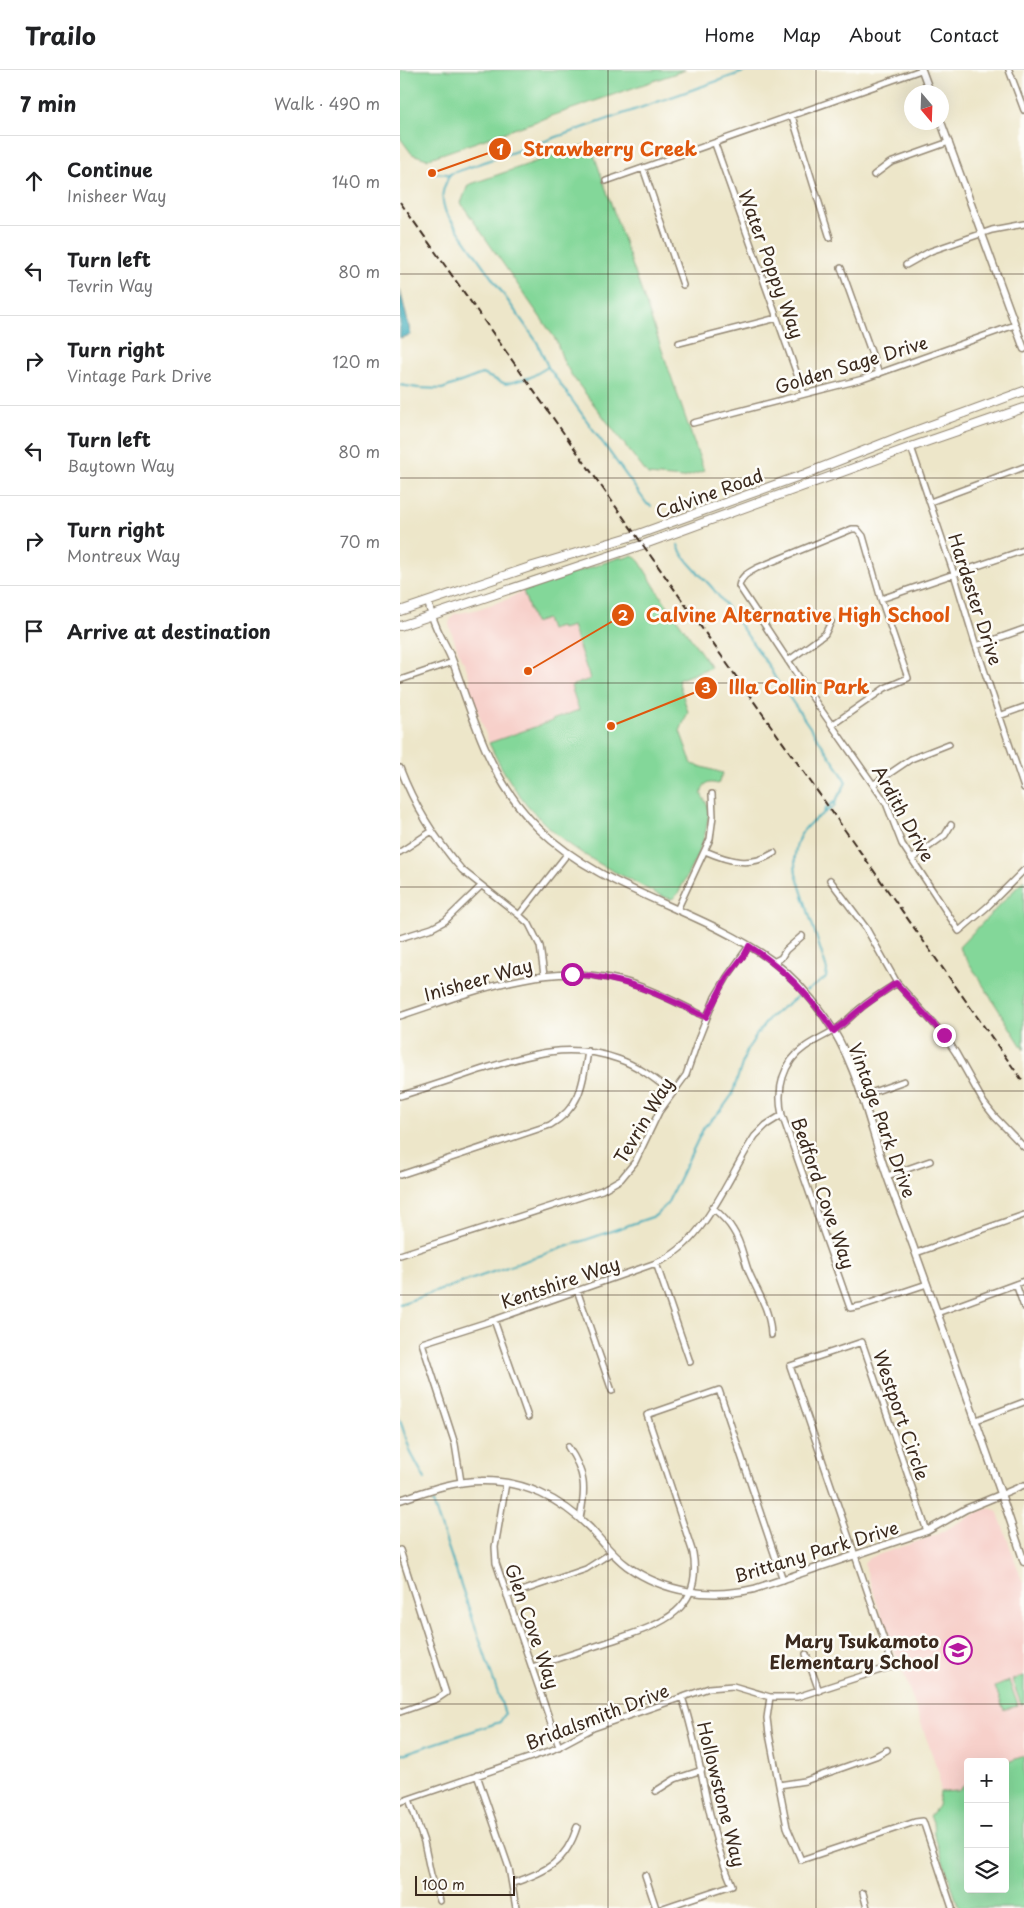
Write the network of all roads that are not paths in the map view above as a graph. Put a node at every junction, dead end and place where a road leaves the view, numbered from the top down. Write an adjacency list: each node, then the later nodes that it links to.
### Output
1 (922, 70): 3 (street); 5 (street)
2 (1010, 70): 4 (street)
3 (927, 85)
4 (1024, 110)
5 (792, 116): 8 (street); 14 (street)
6 (944, 130): 7 (street)
7 (948, 142): 10 (street); 13 (street)
8 (715, 144): 9 (street); 18 (street, Water Poppy Way)
9 (643, 168): 11 (street); 17 (street)
10 (874, 175)
11 (606, 182)
12 (1024, 224): 13 (street)
13 (981, 234): 15 (street); 19 (street)
14 (830, 238)
15 (906, 265)
16 (841, 268): 22 (street)
17 (683, 285)
18 (777, 318): 20 (street); 24 (street, Water Poppy Way)
19 (1015, 325): 21 (street); 22 (street, Golden Sage Drive)
20 (679, 343)
21 (1024, 350)
22 (879, 374): 24 (street, Golden Sage Drive)
23 (1024, 392): 33 (main road, Calvine Road)
24 (804, 394): 26 (street, Golden Sage Drive)
25 (1024, 408): 27 (main road, Calvine Road)
26 (693, 423)
27 (911, 447): 29 (street, Hardester Drive); 35 (main road, Calvine Road)
28 (1024, 467): 29 (street)
29 (930, 502): 31 (street, Hardester Drive)
30 (1024, 550): 31 (street)
31 (954, 574): 32 (street); 39 (street, Hardester Drive)
32 (881, 599): 40 (street, Ardith Drive); 45 (street)
33 (428, 602): 34 (main road, Calvine Road); 35 (street, Vintage Park Drive)
34 (400, 611)
35 (432, 615): 37 (main road, Calvine Road); 41 (street, Vintage Park Drive)
36 (831, 622): 40 (street)
37 (400, 626)
38 (1024, 629): 39 (street)
39 (976, 646): 44 (street, Hardester Drive)
40 (788, 661): 45 (street, Ardith Drive)
41 (453, 662): 42 (street); 55 (street, Vintage Park Drive)
42 (400, 680)
43 (1024, 707): 44 (street)
44 (999, 716): 49 (street, Hardester Drive)
45 (832, 725): 48 (street, Ardith Drive)
46 (949, 744): 48 (street)
47 (400, 768): 52 (street)
48 (874, 784): 57 (street, Ardith Drive)
49 (1024, 788)
50 (712, 794): 53 (street)
51 (951, 825): 57 (street)
52 (432, 831): 54 (street); 60 (street)
53 (705, 851): 56 (street); 61 (street)
54 (400, 852)
55 (568, 853): 61 (street, Vintage Park Drive); 62 (street)
56 (774, 853)
57 (912, 859): 58 (street, Ardith Drive)
58 (1024, 870)
59 (830, 880): 68 (street)
60 (481, 886): 62 (street); 64 (street)
61 (677, 910): 65 (street, Vintage Park Drive)
62 (519, 915): 67 (street)
63 (802, 936): 66 (street)
64 (400, 938)
65 (749, 946): 66 (street, Vintage Park Drive); 70 (street, Tevrin Way)
66 (773, 962): 71 (street, Vintage Park Drive)
67 (544, 975): 69 (street, Inisheer Way); 70 (street, Inisheer Way)
68 (896, 983): 71 (street, Bedford Cove Way); 78 (street)
69 (400, 1016)
70 (706, 1017): 74 (street, Tevrin Way)
71 (834, 1031): 76 (street, Vintage Park Drive); 77 (street, Bedford Cove Way)
72 (588, 1051): 74 (street); 75 (street); 80 (street)
73 (904, 1081): 76 (street)
74 (673, 1093): 85 (street, Tevrin Way)
75 (400, 1096)
76 (862, 1096): 81 (street, Vintage Park Drive)
77 (782, 1115): 82 (street, Kentshire Way); 88 (street, Bedford Cove Way)
78 (1024, 1147)
79 (930, 1161): 81 (street)
80 (400, 1175)
81 (887, 1176): 84 (street, Vintage Park Drive)
82 (712, 1207): 86 (street, Kentshire Way); 94 (street)
83 (1024, 1215): 84 (street)
84 (916, 1253): 88 (street, Vintage Park Drive)
85 (400, 1255)
86 (656, 1263): 90 (street, Kentshire Way); 95 (street)
87 (1024, 1281): 89 (street)
88 (927, 1284): 92 (street, Vintage Park Drive)
89 (1016, 1284): 91 (street); 92 (street)
90 (577, 1290): 93 (street, Kentshire Way); 96 (street)
91 (1024, 1307)
92 (937, 1313): 99 (street, Vintage Park Drive)
93 (494, 1320): 98 (street); 101 (street, Kentshire Way)
94 (771, 1335)
95 (690, 1362)
96 (612, 1391)
97 (1024, 1402): 99 (street)
98 (528, 1417)
99 (974, 1421): 104 (street, Vintage Park Drive)
100 (568, 1447): 106 (street)
101 (461, 1482): 102 (street, Brittany Park Drive); 105 (street, Brittany Park Drive)
102 (506, 1483): 106 (street, Brittany Park Drive); 114 (street, Glen Cove Way)
103 (1024, 1485): 104 (street)
104 (1000, 1495): 107 (street, Brittany Park Drive); 111 (street, Vintage Park Drive)
105 (400, 1500)
106 (580, 1518): 109 (street, Brittany Park Drive)
107 (927, 1531): 110 (street, Brittany Park Drive); 110 (street, Westport Circle)
108 (400, 1550): 120 (street)
109 (611, 1553): 113 (street, Brittany Park Drive); 114 (street)
110 (855, 1555): 112 (street, Brittany Park Drive); 117 (street, Bridalsmith Drive)
111 (1024, 1562)
112 (783, 1580): 113 (street, Brittany Park Drive); 113 (street)
113 (690, 1592): 116 (street)
114 (507, 1596): 116 (street, Glen Cove Way)
115 (806, 1654): 117 (street)
116 (532, 1668): 121 (street, Glen Cove Way)
117 (819, 1691): 119 (street, Bridalsmith Drive)
118 (682, 1697): 119 (street, Bridalsmith Drive); 121 (street, Bridalsmith Drive); 123 (street, Hollowstone Way)
119 (770, 1697): 125 (street)
120 (400, 1712)
121 (559, 1747): 124 (street, Bridalsmith Drive)
122 (887, 1750): 125 (street)
123 (702, 1770): 126 (street); 136 (street, Hollowstone Way)
124 (476, 1776): 127 (street, Bridalsmith Drive); 131 (street)
125 (779, 1785): 138 (street)
126 (656, 1791)
127 (409, 1798): 128 (street, Bridalsmith Drive); 133 (street)
128 (400, 1802)
129 (578, 1827): 131 (street)
130 (645, 1875): 135 (street)
131 (513, 1883): 134 (street)
132 (863, 1893): 137 (street)
133 (440, 1901)
134 (516, 1908)
135 (656, 1908)
136 (663, 1908)
137 (867, 1908)
138 (952, 1908)

